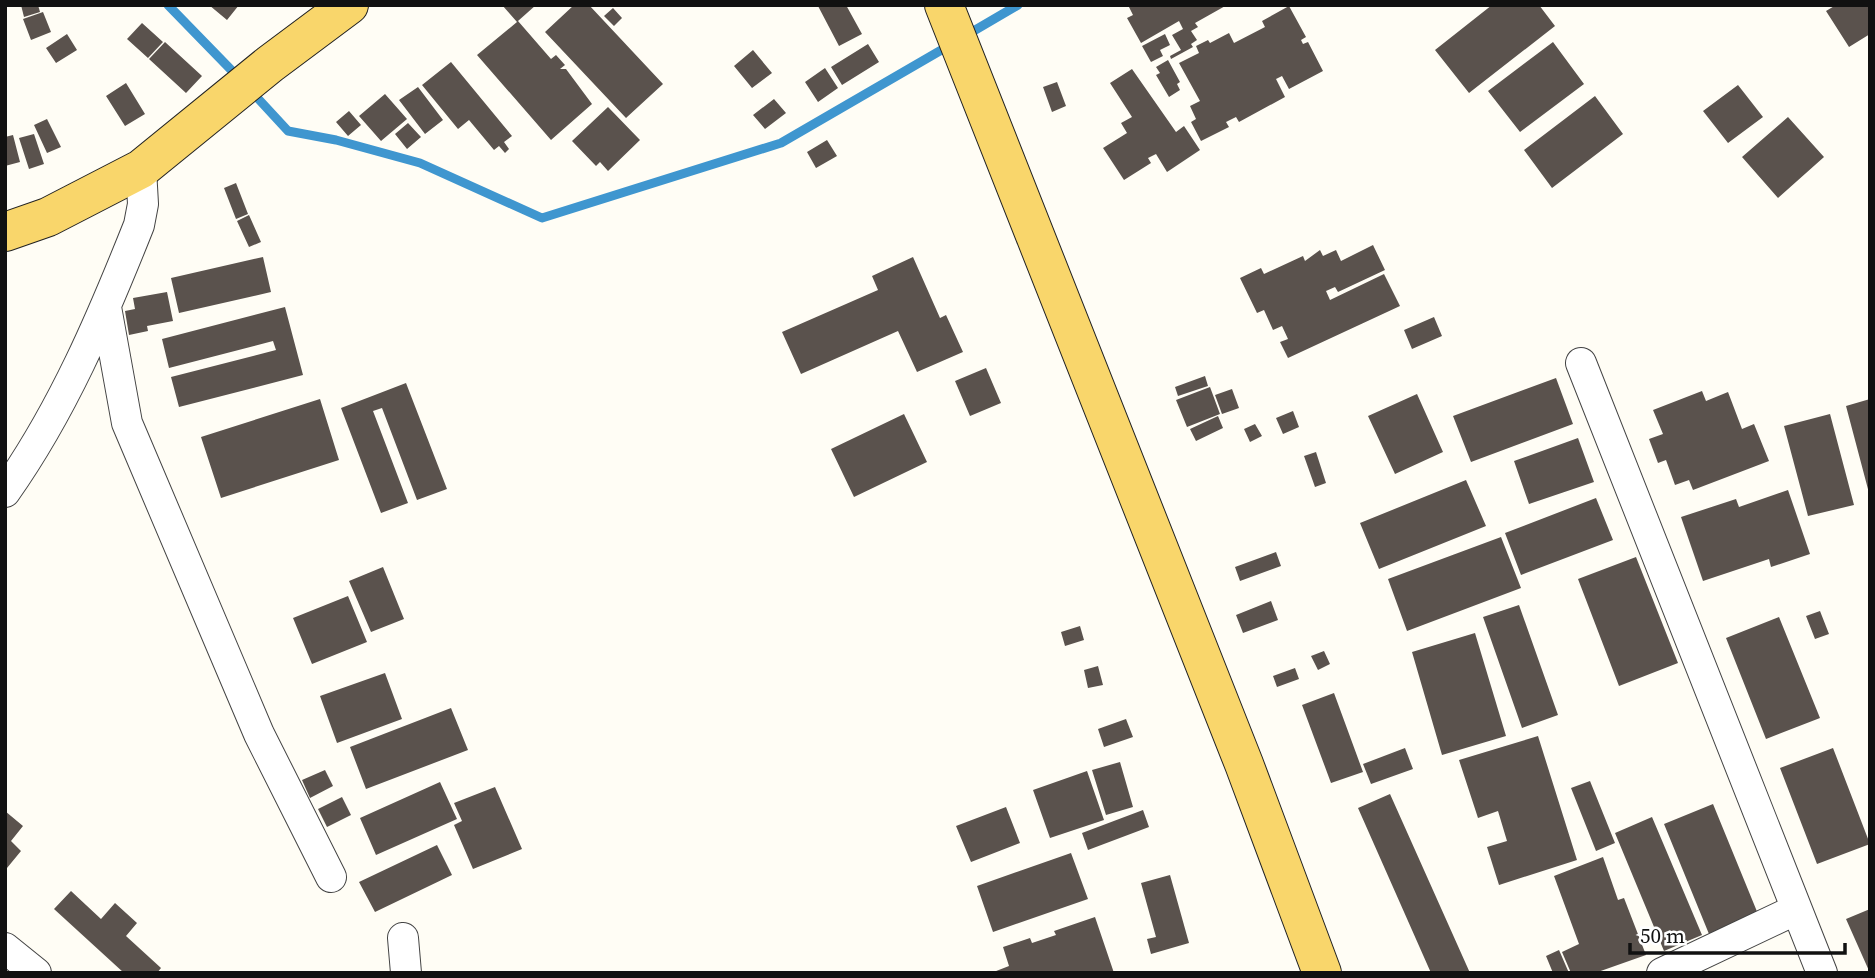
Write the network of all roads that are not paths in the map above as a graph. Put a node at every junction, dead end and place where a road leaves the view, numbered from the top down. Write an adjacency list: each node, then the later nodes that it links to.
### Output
1 (349, 5): 3 (main road)
2 (945, 7): 14 (main road)
3 (141, 169): 4 (main road); 5 (street)
4 (5, 232)
5 (106, 307): 7 (street); 8 (street)
6 (1581, 363): 9 (street)
7 (5, 492)
8 (331, 877)
9 (1795, 910): 15 (street); 16 (street)
10 (403, 938): 13 (street)
11 (5, 948): 12 (street)
12 (36, 973)
13 (406, 973)
14 (1322, 973)
15 (1662, 973)
16 (1822, 973)

